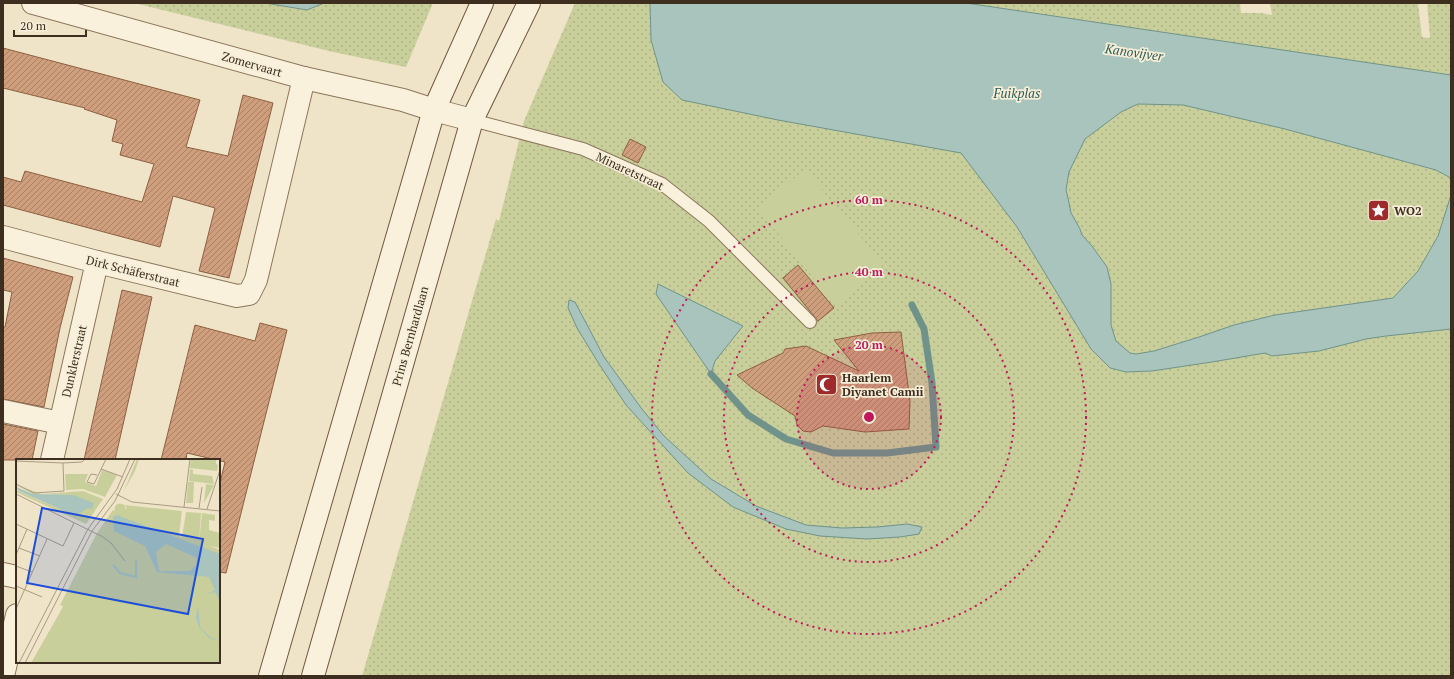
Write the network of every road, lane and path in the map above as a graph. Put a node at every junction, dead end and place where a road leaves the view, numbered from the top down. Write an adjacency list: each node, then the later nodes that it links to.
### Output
1 (33, 3): 4 (main road, Zomervaart)
2 (482, 3): 5 (main road)
3 (529, 3): 6 (main road, Prins Bernhardlaan)
4 (304, 78): 5 (main road, Zomervaart); 8 (main road, Dirk Schäferstraat)
5 (434, 110): 6 (main road, Zomervaart); 17 (main road)
6 (472, 120): 9 (lane, Minaretstraat); 18 (main road, Prins Bernhardlaan)
7 (3, 237): 8 (main road, Dirk Schäferstraat)
8 (98, 262): 11 (main road, Dunklerstraat)
9 (810, 322)
10 (3, 411): 11 (main road)
11 (60, 423): 12 (main road, Dunklerstraat)
12 (52, 459)
13 (3, 574): 14 (main road)
14 (16, 577)
15 (16, 619): 16 (main road)
16 (3, 676)
17 (270, 676)
18 (313, 676)

